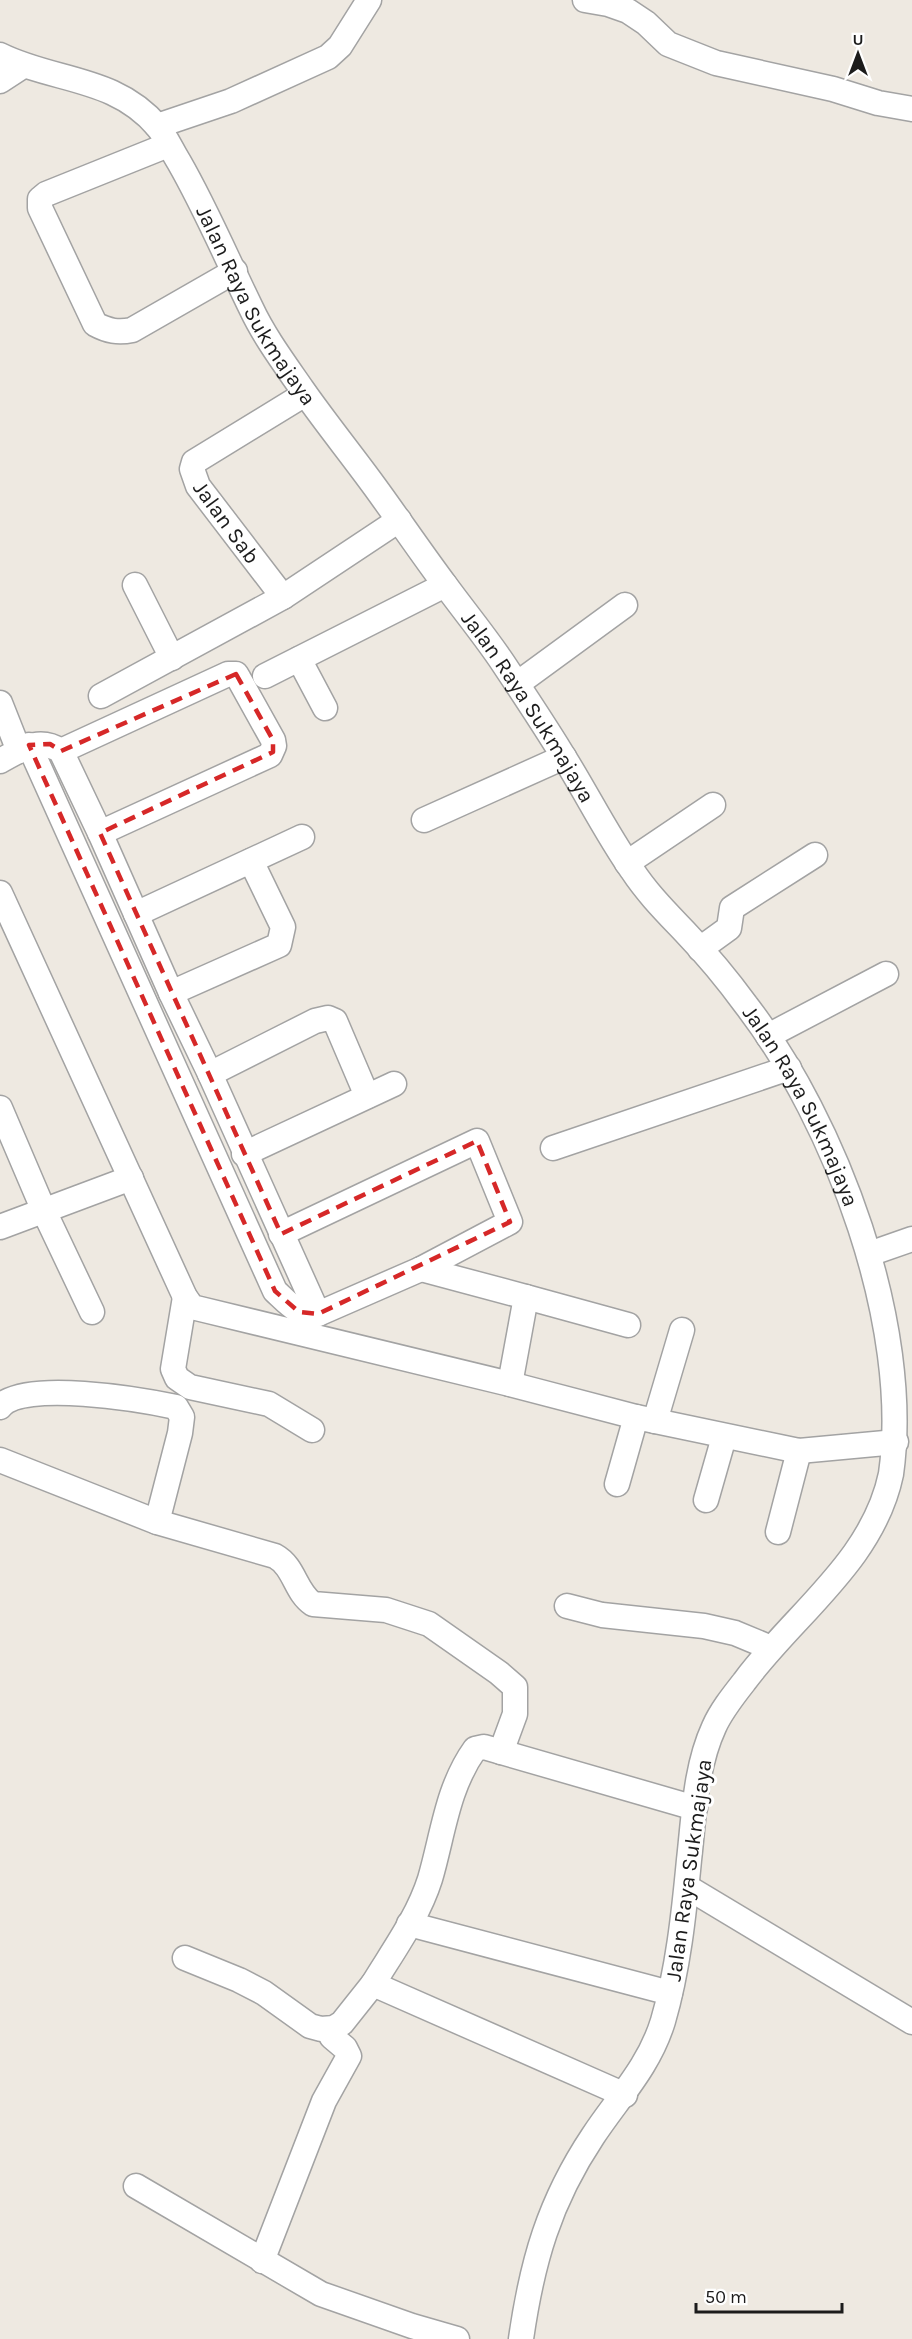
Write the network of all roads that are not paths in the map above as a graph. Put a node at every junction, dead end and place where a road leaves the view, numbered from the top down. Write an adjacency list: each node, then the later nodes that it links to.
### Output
1 (369, 0): 7 (street)
2 (585, 0): 6 (street)
3 (0, 55): 4 (street, Jalan Raya Sukmajaya)
4 (23, 66): 5 (street); 7 (street, Jalan Raya Sukmajaya)
5 (0, 81)
6 (912, 109)
7 (163, 136): 8 (street, Jalan Raya Sukmajaya); 8 (street)
8 (235, 271): 9 (street, Jalan Raya Sukmajaya)
9 (305, 394): 10 (street, Jalan Raya Sukmajaya); 13 (street, Jalan Sab)
10 (399, 520): 12 (street, Jalan Raya Sukmajaya); 13 (street)
11 (135, 585): 15 (street)
12 (445, 585): 16 (street); 18 (street, Jalan Raya Sukmajaya)
13 (283, 597): 15 (street)
14 (625, 605): 18 (street)
15 (172, 657): 19 (street)
16 (299, 659): 17 (street); 21 (street)
17 (266, 676)
18 (517, 684): 24 (street, Jalan Raya Sukmajaya)
19 (101, 696)
20 (0, 703): 23 (street)
21 (325, 708)
22 (61, 752): 23 (street); 27 (street); 27 (street)
23 (16, 753): 55 (street)
24 (564, 757): 26 (street); 31 (street, Jalan Raya Sukmajaya)
25 (713, 805): 31 (street)
26 (424, 820)
27 (100, 833): 33 (street)
28 (302, 837): 30 (street)
29 (815, 855): 34 (street)
30 (251, 861): 33 (street); 36 (street)
31 (627, 863): 34 (street, Jalan Raya Sukmajaya)
32 (0, 893): 45 (street)
33 (136, 914): 36 (street)
34 (700, 949): 37 (street, Jalan Raya Sukmajaya)
35 (886, 974): 37 (street)
36 (171, 993): 39 (street)
37 (768, 1036): 38 (street, Jalan Raya Sukmajaya)
38 (789, 1068): 43 (street); 50 (street, Jalan Raya Sukmajaya)
39 (210, 1074): 41 (street); 44 (street)
40 (394, 1084): 41 (street)
41 (367, 1096): 44 (street)
42 (3, 1122): 46 (street)
43 (553, 1148)
44 (244, 1154): 48 (street)
45 (131, 1178): 46 (street); 52 (street)
46 (44, 1210): 47 (street); 54 (street)
47 (0, 1227)
48 (281, 1234): 51 (street); 55 (street)
49 (912, 1239): 50 (street)
50 (872, 1252): 63 (street, Jalan Raya Sukmajaya)
51 (421, 1269): 53 (street); 55 (street)
52 (185, 1298): 58 (street); 61 (street)
53 (526, 1298): 56 (street); 58 (street)
54 (92, 1312)
55 (318, 1314)
56 (628, 1325)
57 (682, 1330): 60 (street)
58 (510, 1384): 60 (street)
59 (0, 1406): 68 (street)
60 (645, 1419): 62 (street); 66 (street)
61 (312, 1430)
62 (724, 1437): 64 (street); 67 (street)
63 (896, 1442): 64 (street); 71 (street, Jalan Raya Sukmajaya)
64 (799, 1451): 69 (street)
65 (0, 1460): 68 (street)
66 (617, 1484)
67 (706, 1500)
68 (157, 1522): 72 (street)
69 (778, 1532)
70 (567, 1606): 71 (street)
71 (771, 1648): 73 (street, Jalan Raya Sukmajaya)
72 (501, 1752): 73 (street); 75 (street)
73 (694, 1808): 74 (street, Jalan Raya Sukmajaya)
74 (687, 1887): 78 (street, Jalan Raya Sukmajaya); 79 (street)
75 (410, 1924): 77 (street); 78 (street)
76 (185, 1958): 80 (street)
77 (373, 1984): 80 (street); 81 (street)
78 (670, 1994): 81 (street, Jalan Raya Sukmajaya)
79 (912, 2022)
80 (334, 2028): 83 (street)
81 (625, 2095): 85 (street, Jalan Raya Sukmajaya)
82 (136, 2186): 83 (street)
83 (262, 2261): 84 (street)
84 (458, 2339)
85 (521, 2339)

